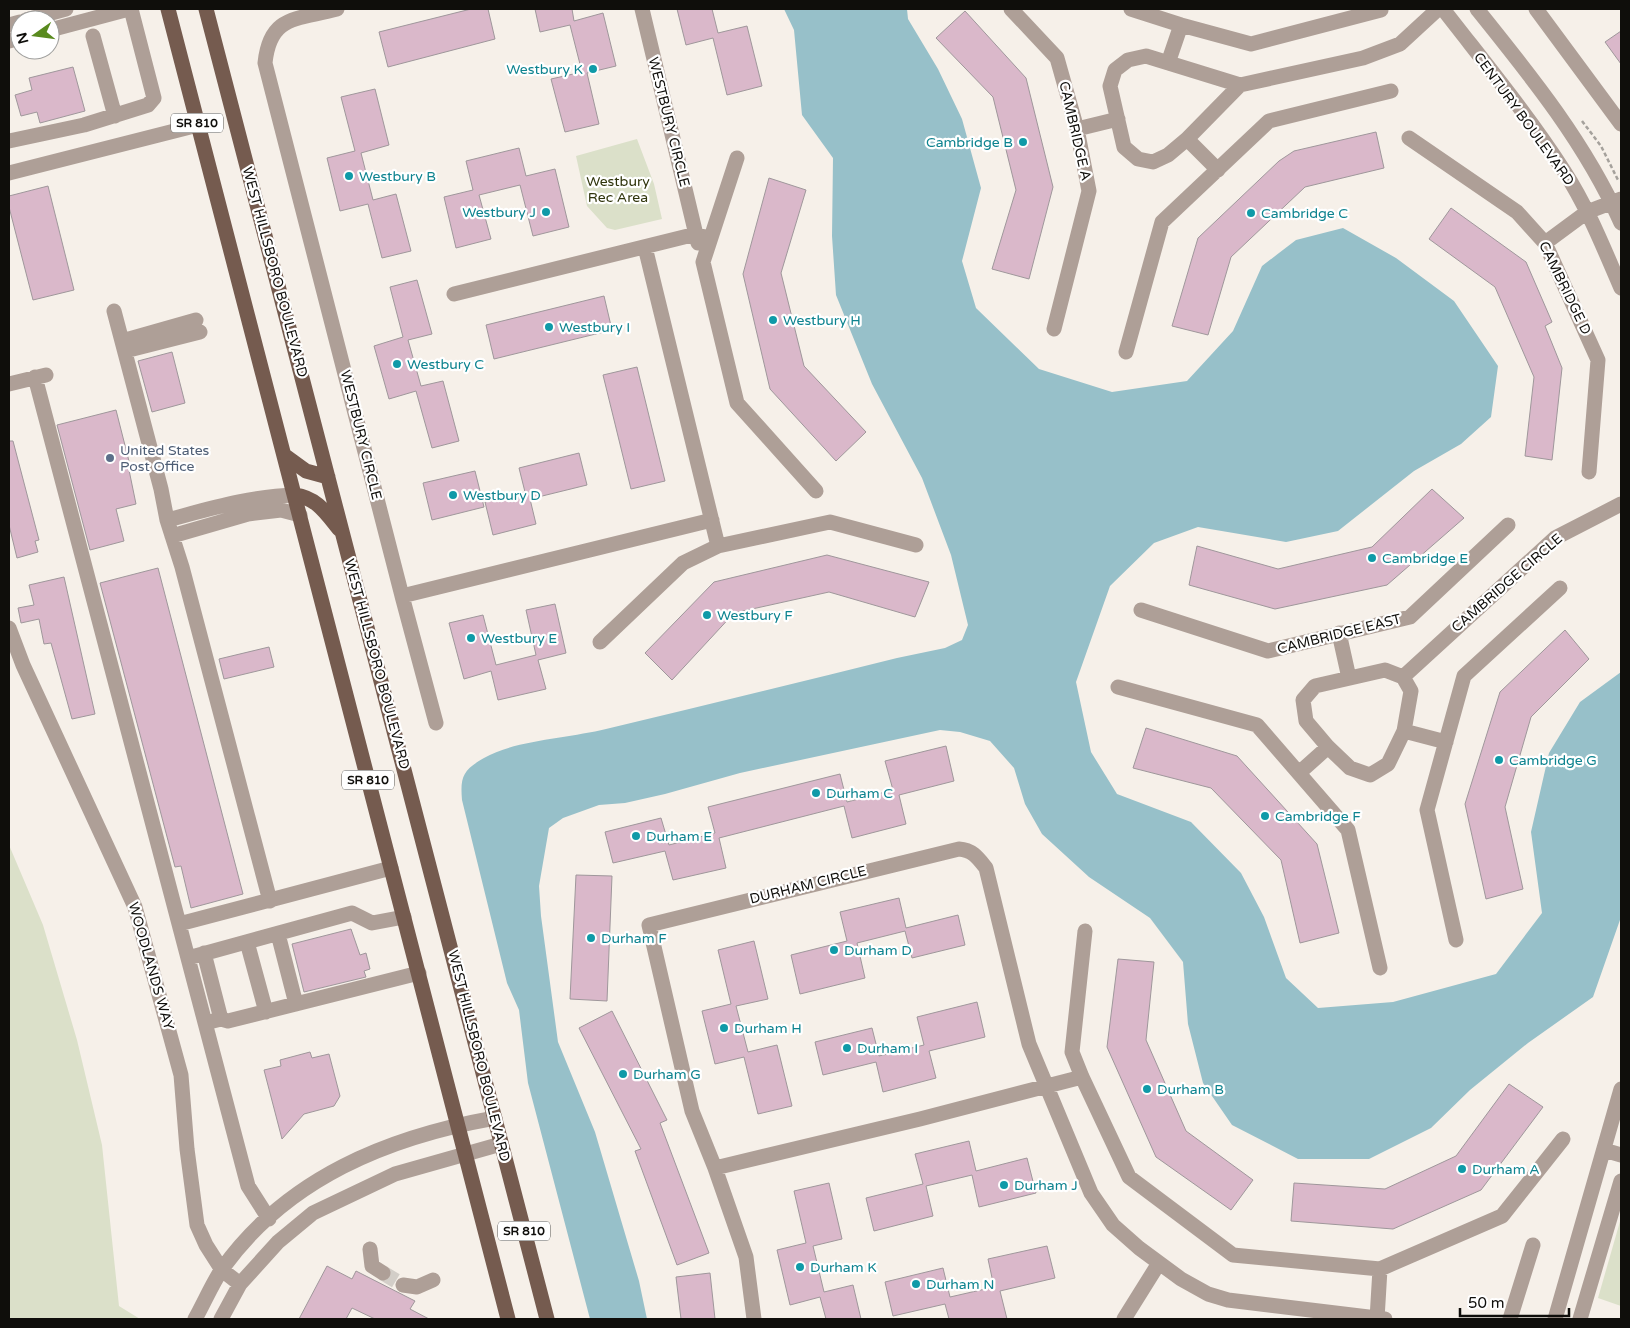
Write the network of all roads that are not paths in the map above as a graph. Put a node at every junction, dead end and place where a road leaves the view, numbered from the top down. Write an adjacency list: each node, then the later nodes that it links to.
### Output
1 (130, 9): 14 (street); 19 (street)
2 (168, 9): 22 (main road, SR 810)
3 (206, 9): 46 (main road, WEST HILLSBORO BOULEVARD / SR 810)
4 (337, 9): 59 (street, WESTBURY CIRCLE)
5 (642, 9): 33 (street, WESTBURY CIRCLE)
6 (1011, 9): 23 (street, CAMBRIDGE A)
7 (1131, 9): 13 (street)
8 (1438, 9): 17 (street)
9 (1444, 9): 31 (street, CENTURY BOULEVARD)
10 (1477, 9): 30 (street, CENTURY BOULEVARD)
11 (1536, 9): 21 (street)
12 (1381, 10): 13 (street)
13 (1181, 25): 16 (street)
14 (60, 27)
15 (92, 36): 19 (street)
16 (1168, 62): 17 (street); 20 (street)
17 (1240, 85): 25 (street)
18 (1391, 91): 28 (street)
19 (115, 116): 26 (street)
20 (1118, 120): 23 (street); 25 (street)
21 (1621, 124)
22 (198, 126): 29 (street); 44 (main road, SR 810)
23 (1077, 129): 40 (street, CAMBRIDGE A)
24 (1409, 138): 34 (street, CAMBRIDGE D)
25 (1188, 139): 28 (street)
26 (9, 141)
27 (737, 158): 33 (street)
28 (1218, 170): 42 (street)
29 (9, 173)
30 (1617, 201): 31 (street); 32 (street, CENTURY BOULEVARD)
31 (1588, 212): 34 (street); 36 (street, CENTURY BOULEVARD)
32 (1621, 223)
33 (703, 237): 35 (street); 47 (street, WESTBURY CIRCLE)
34 (1545, 243): 45 (street, CAMBRIDGE D)
35 (645, 247): 37 (street); 52 (street)
36 (1621, 288)
37 (454, 294)
38 (114, 311): 41 (street)
39 (198, 326): 41 (street)
40 (1054, 329)
41 (123, 346): 51 (street)
42 (1126, 352)
43 (9, 384): 75 (street)
44 (284, 454): 46 (main road); 48 (main road, SR 810)
45 (1589, 472)
46 (328, 476): 54 (main road, WEST HILLSBORO BOULEVARD / SR 810)
47 (816, 491)
48 (295, 495): 50 (main road, SR 810); 51 (street); 54 (main road)
49 (1621, 504): 64 (street, CAMBRIDGE CIRCLE)
50 (300, 516): 55 (street); 72 (main road, SR 810)
51 (167, 520): 55 (street)
52 (712, 520): 57 (street); 59 (street)
53 (1508, 525): 62 (street, CAMBRIDGE EAST)
54 (343, 534): 91 (main road, WEST HILLSBORO BOULEVARD / SR 810)
55 (172, 536): 73 (street)
56 (916, 545): 57 (street)
57 (718, 546): 63 (street)
58 (1560, 588): 69 (street)
59 (402, 596): 67 (street, WESTBURY CIRCLE)
60 (1141, 610): 62 (street, CAMBRIDGE EAST)
61 (9, 628): 105 (street, WOODLANDS WAY)
62 (1339, 633): 65 (street)
63 (600, 642)
64 (1403, 677): 65 (street); 68 (street)
65 (1349, 678): 70 (street)
66 (1118, 687): 71 (street)
67 (436, 723)
68 (1404, 731): 69 (street); 70 (street)
69 (1446, 742): 78 (street)
70 (1328, 747): 71 (street)
71 (1299, 773): 82 (street)
72 (392, 868): 73 (street); 74 (main road, SR 810)
73 (270, 900): 75 (street)
74 (404, 917): 77 (street); 83 (main road, SR 810)
75 (179, 924): 81 (street)
76 (1085, 931): 88 (street)
77 (278, 934): 79 (street); 84 (street)
78 (1456, 940)
79 (247, 942): 80 (street); 85 (street)
80 (204, 953): 81 (street); 86 (street)
81 (188, 958): 87 (street)
82 (1380, 968)
83 (419, 973): 84 (street); 92 (main road, SR 810)
84 (296, 1004): 85 (street)
85 (266, 1012): 86 (street)
86 (221, 1019): 87 (street)
87 (205, 1024): 100 (street)
88 (1082, 1076): 89 (street); 104 (street)
89 (1045, 1086): 98 (street); 98 (street, DURHAM CIRCLE); 103 (street, DURHAM CIRCLE)
90 (1621, 1089): 95 (street)
91 (495, 1118): 92 (street); 94 (main road, WEST HILLSBORO BOULEVARD / SR 810)
92 (458, 1124): 96 (main road, SR 810); 100 (street)
93 (1563, 1139): 104 (street)
94 (502, 1144): 96 (street); 113 (main road, WEST HILLSBORO BOULEVARD / SR 810)
95 (1604, 1150): 97 (street); 118 (street)
96 (466, 1153): 108 (street); 112 (main road, SR 810)
97 (1621, 1155)
98 (716, 1168): 114 (street, DURHAM CIRCLE)
99 (1621, 1181): 119 (street)
100 (269, 1219): 105 (street)
101 (1533, 1245): 117 (street)
102 (370, 1249): 106 (street)
103 (1159, 1262): 115 (street); 116 (street, DURHAM CIRCLE)
104 (1380, 1269): 116 (street)
105 (222, 1270): 108 (street, WOODLANDS WAY); 110 (street)
106 (383, 1273)
107 (433, 1280): 109 (street)
108 (240, 1284): 111 (street)
109 (403, 1285)
110 (195, 1319)
111 (220, 1319)
112 (508, 1319)
113 (547, 1319)
114 (754, 1319)
115 (1124, 1319)
116 (1381, 1319)
117 (1510, 1319)
118 (1555, 1319)
119 (1580, 1319)

